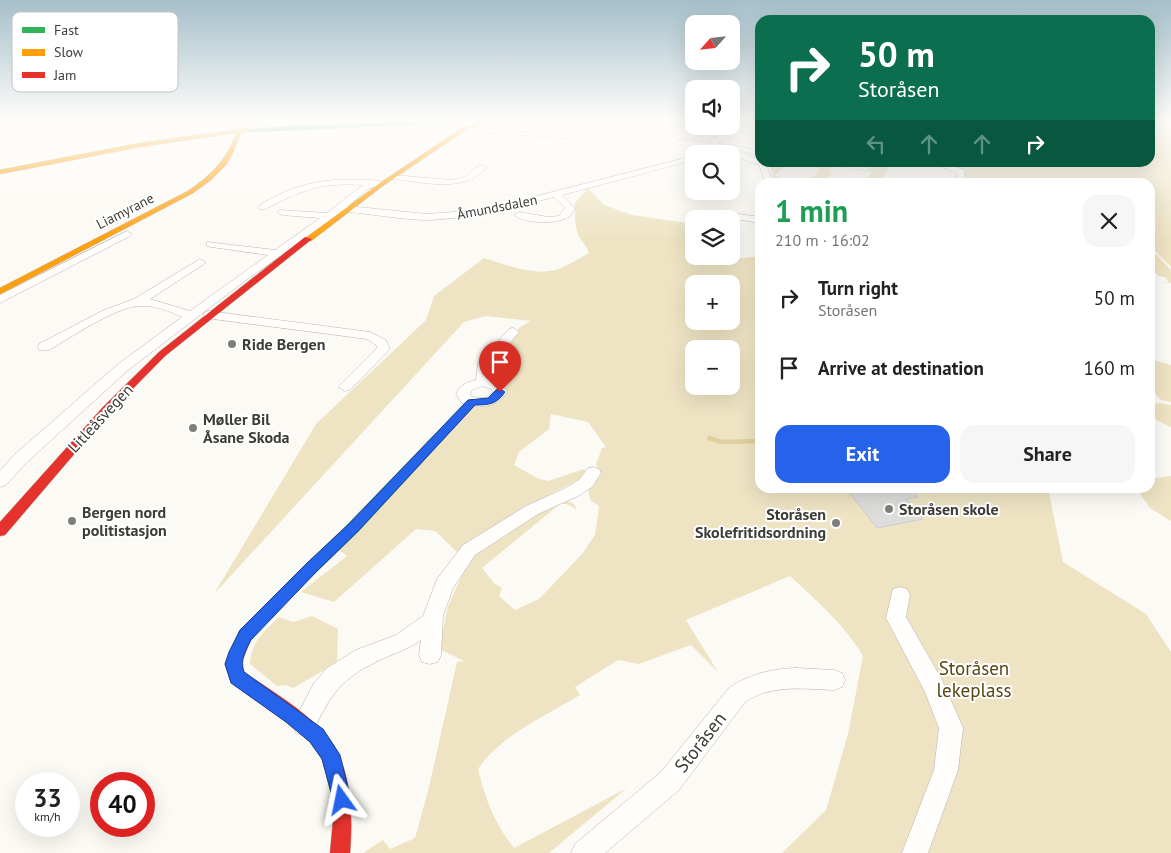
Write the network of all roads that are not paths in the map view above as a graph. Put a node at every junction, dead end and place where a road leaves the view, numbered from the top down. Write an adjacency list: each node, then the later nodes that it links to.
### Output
1 (66, 160): 7 (street)
2 (227, 160): 23 (street, Liamyrane)
3 (416, 160): 8 (street, Litleåsvegen)
4 (685, 160): 11 (street, Åmundsdalen)
5 (483, 167): 8 (street)
6 (947, 167): 9 (street)
7 (0, 172)
8 (394, 177): 10 (street, Litleåsvegen)
9 (961, 178)
10 (382, 184): 12 (street); 13 (street, Litleåsvegen); 17 (street, Litleåsvegen)
11 (556, 194): 13 (street, Åmundsdalen); 15 (street, Åmundsdalen)
12 (262, 208)
13 (348, 209): 26 (street, Litleåsvegen)
14 (282, 212): 17 (street)
15 (519, 215)
16 (160, 216): 24 (street)
17 (328, 216): 21 (street, Litleåsvegen)
18 (740, 217): 19 (street)
19 (755, 219)
20 (211, 244): 21 (street)
21 (278, 252): 27 (street, Litleåsvegen)
22 (200, 262): 25 (street)
23 (0, 291)
24 (0, 300)
25 (138, 302): 27 (street); 29 (street)
26 (209, 314): 31 (street); 35 (street, Litleåsvegen)
27 (188, 318): 34 (street, Litleåsvegen)
28 (513, 332): 30 (street)
29 (44, 347)
30 (482, 382): 32 (street); 32 (street)
31 (345, 387)
32 (472, 402): 40 (street)
33 (594, 473): 37 (street)
34 (0, 482)
35 (0, 531)
36 (900, 595): 43 (street)
37 (433, 620): 38 (street); 40 (street)
38 (430, 655)
39 (834, 680): 42 (street, Storåsen)
40 (304, 726): 41 (street)
41 (340, 853)
42 (584, 853)
43 (915, 853)

